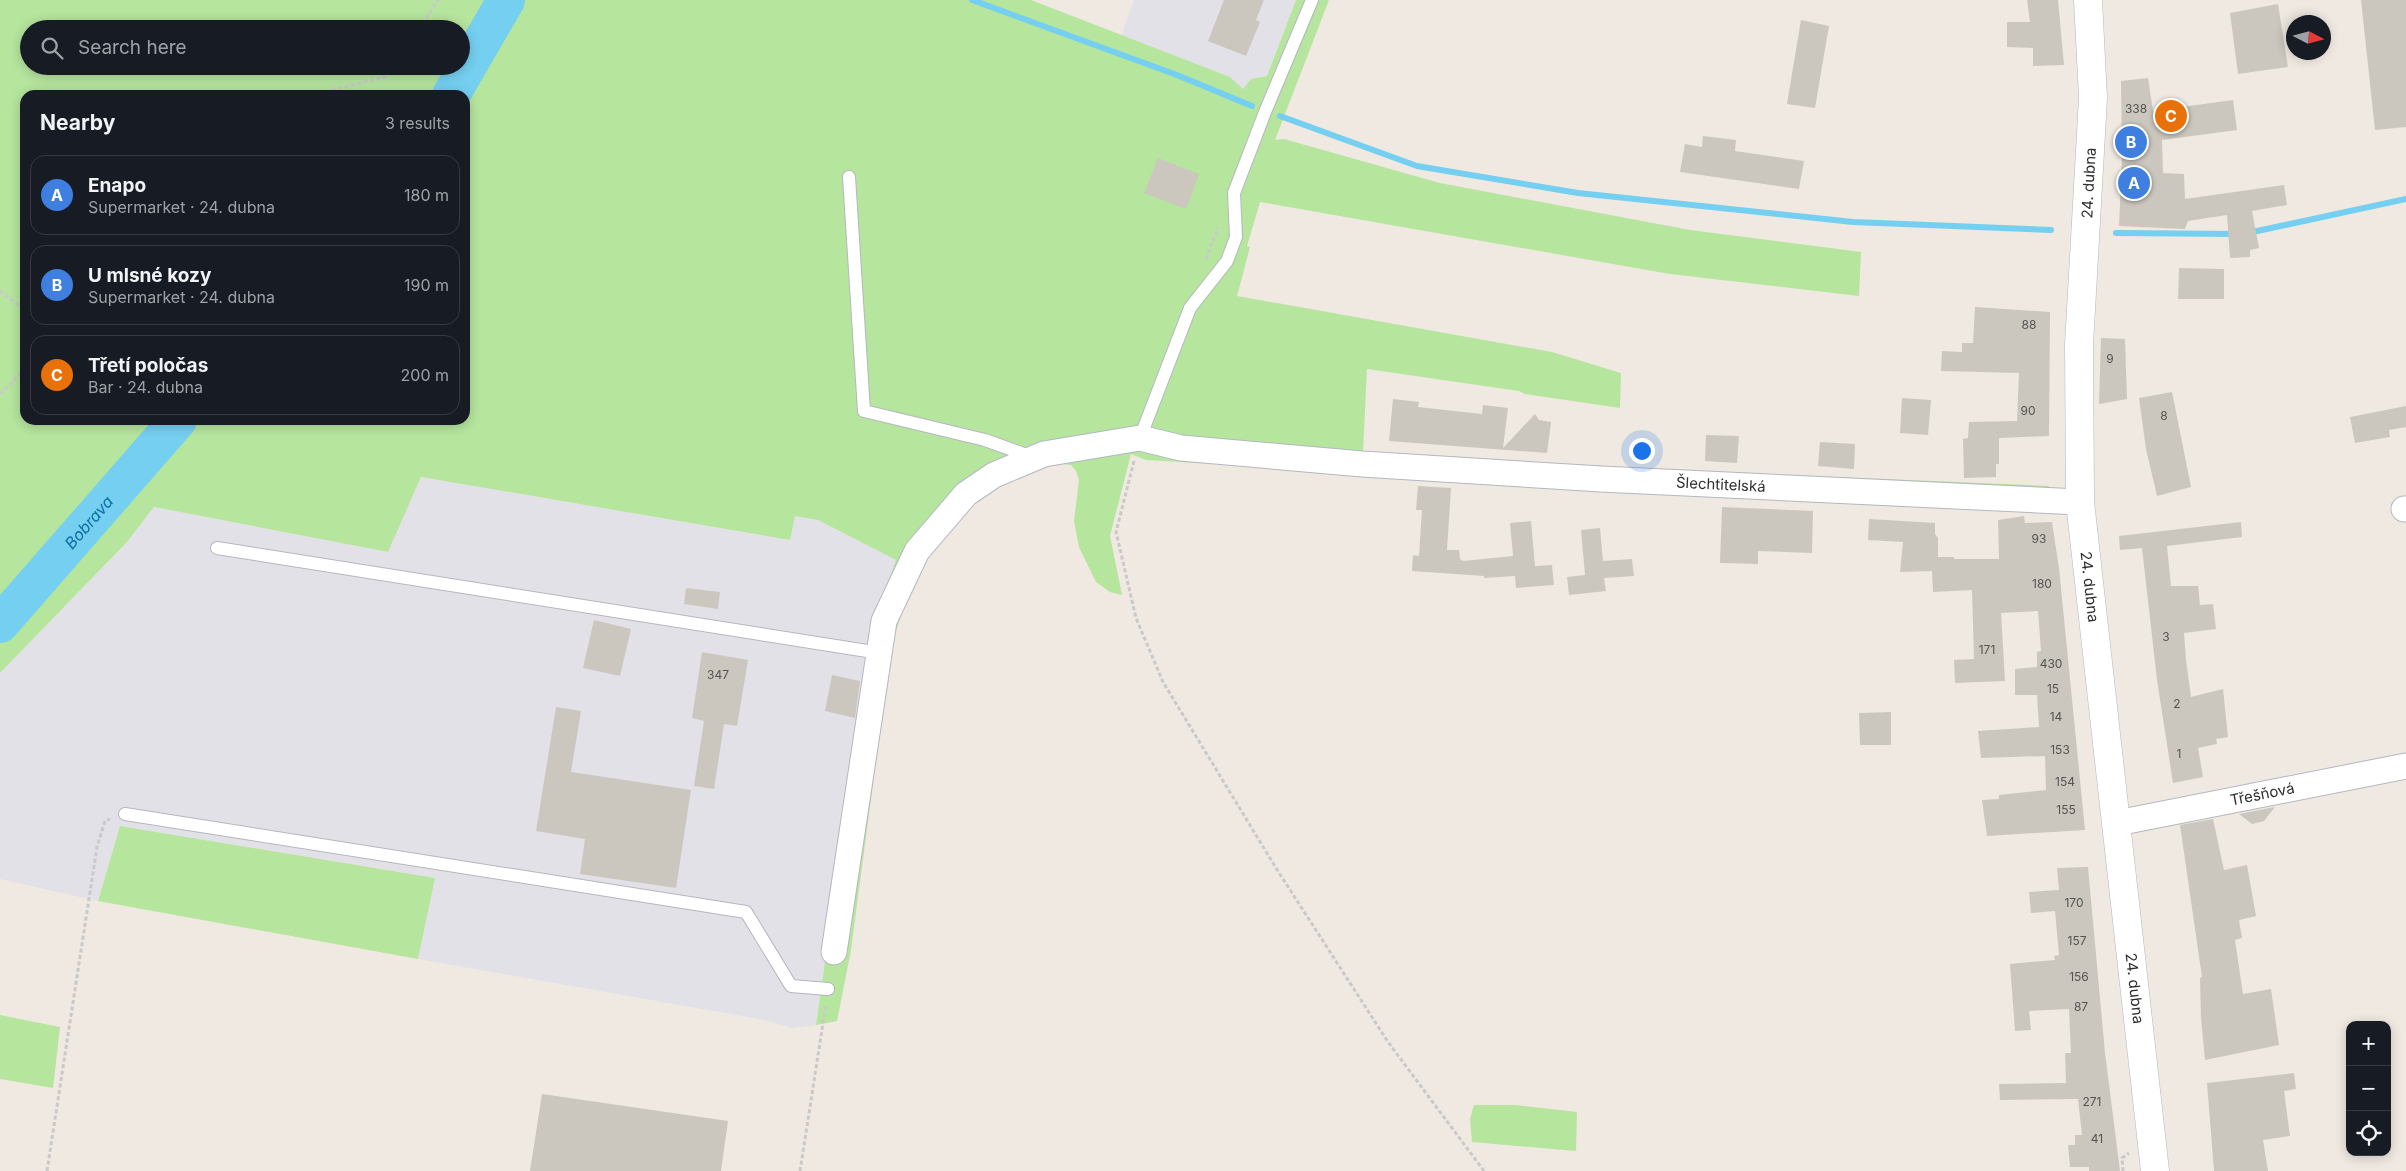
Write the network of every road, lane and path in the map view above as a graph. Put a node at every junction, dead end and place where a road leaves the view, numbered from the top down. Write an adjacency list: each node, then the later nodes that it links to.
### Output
1 (438, 0): 4 (path)
2 (1312, 0): 14 (lane)
3 (2088, 0): 16 (main road, 24. dubna)
4 (425, 20)
5 (387, 75): 6 (path)
6 (333, 90)
7 (849, 177): 15 (lane)
8 (1219, 225): 9 (path)
9 (1205, 263)
10 (0, 291): 11 (path)
11 (20, 306)
12 (20, 374): 13 (path)
13 (0, 394)
14 (1140, 438): 15 (street); 16 (street, Šlechtitelská); 26 (path)
15 (1035, 458): 18 (street)
16 (2080, 502): 21 (main road, 24. dubna)
17 (217, 548): 18 (lane)
18 (880, 653): 22 (street)
19 (2406, 766): 21 (street, Třešňová)
20 (125, 814): 23 (lane); 24 (path)
21 (2116, 823): 27 (main road, 24. dubna)
22 (834, 952)
23 (828, 989): 25 (path)
24 (47, 1171)
25 (800, 1171)
26 (1484, 1171)
27 (2155, 1171)

